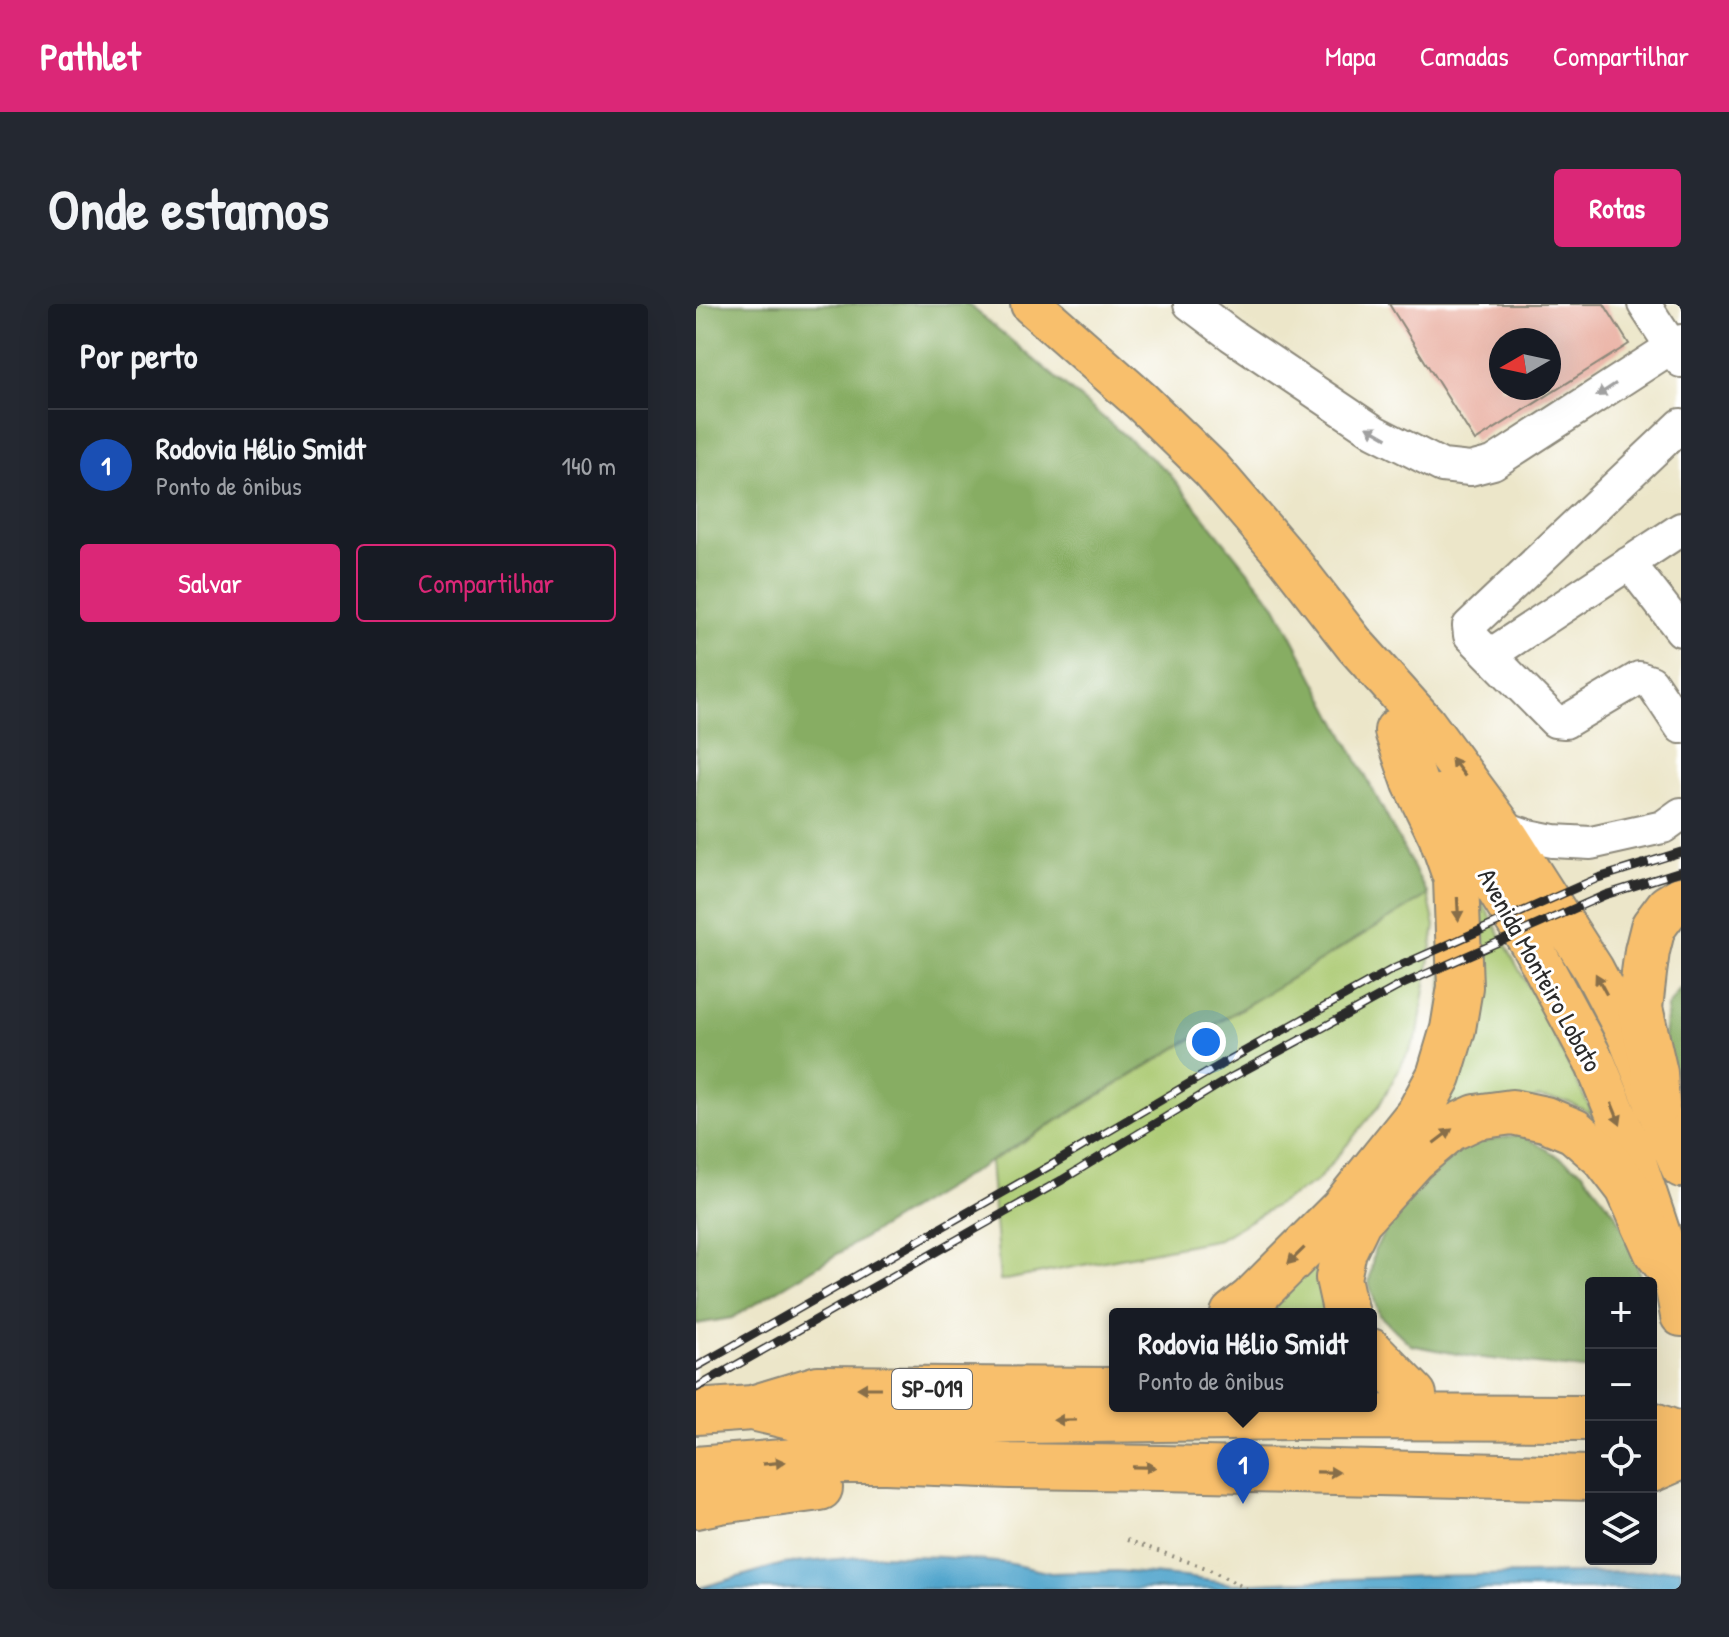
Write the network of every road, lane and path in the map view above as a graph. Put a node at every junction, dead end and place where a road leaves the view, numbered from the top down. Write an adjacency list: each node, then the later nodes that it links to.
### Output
1 (1031, 304): 9 (main road, Avenida Monteiro Lobato)
2 (1190, 304): 4 (lane, one-way to 2)
3 (1644, 304): 4 (lane)
4 (1678, 350)
5 (1681, 425): 10 (lane)
6 (1681, 529): 7 (lane)
7 (1629, 563): 8 (lane); 10 (lane)
8 (1681, 630)
9 (1355, 645): 12 (main road, Avenida Monteiro Lobato); 14 (main road, Avenida Monteiro Lobato, one-way to 9)
10 (1490, 655): 11 (lane)
11 (1681, 727)
12 (1397, 731): 20 (main road, Avenida Monteiro Lobato, one-way to 20); 21 (highway, one-way to 21)
13 (1681, 814): 15 (lane)
14 (1502, 827): 15 (lane); 16 (main road, Avenida Monteiro Lobato)
15 (1591, 843): 16 (lane)
16 (1542, 889): 18 (main road, Avenida Monteiro Lobato, one-way to 16)
17 (1681, 899): 18 (highway)
18 (1657, 1105): 19 (main road, Avenida Monteiro Lobato)
19 (1681, 1167)
20 (1673, 1273): 22 (highway, one-way to 20); 23 (main road, Avenida Monteiro Lobato)
21 (1241, 1308)
22 (1345, 1308)
23 (1681, 1316)
24 (1377, 1357): 29 (highway)
25 (1109, 1372): 26 (highway)
26 (1061, 1389): 27 (highway, SP-019); 33 (highway, SP-019, one-way to 33)
27 (1109, 1390)
28 (1377, 1394): 29 (highway)
29 (1414, 1395): 30 (highway)
30 (1585, 1400)
31 (1657, 1402): 32 (highway)
32 (1681, 1402)
33 (752, 1408): 34 (highway, SP-019); 35 (highway, SP-019, one-way to 33)
34 (696, 1412)
35 (1585, 1418)
36 (1681, 1419): 37 (highway)
37 (1657, 1421)
38 (1657, 1425): 39 (highway)
39 (1681, 1435)
40 (1681, 1457): 42 (highway)
41 (1010, 1466): 43 (highway, one-way to 41); 44 (highway, one-way to 44); 47 (highway)
42 (1657, 1467)
43 (696, 1469)
44 (1585, 1478)
45 (1657, 1480): 46 (highway)
46 (1681, 1480)
47 (696, 1506)
48 (1127, 1540): 49 (path)
49 (1247, 1589)

